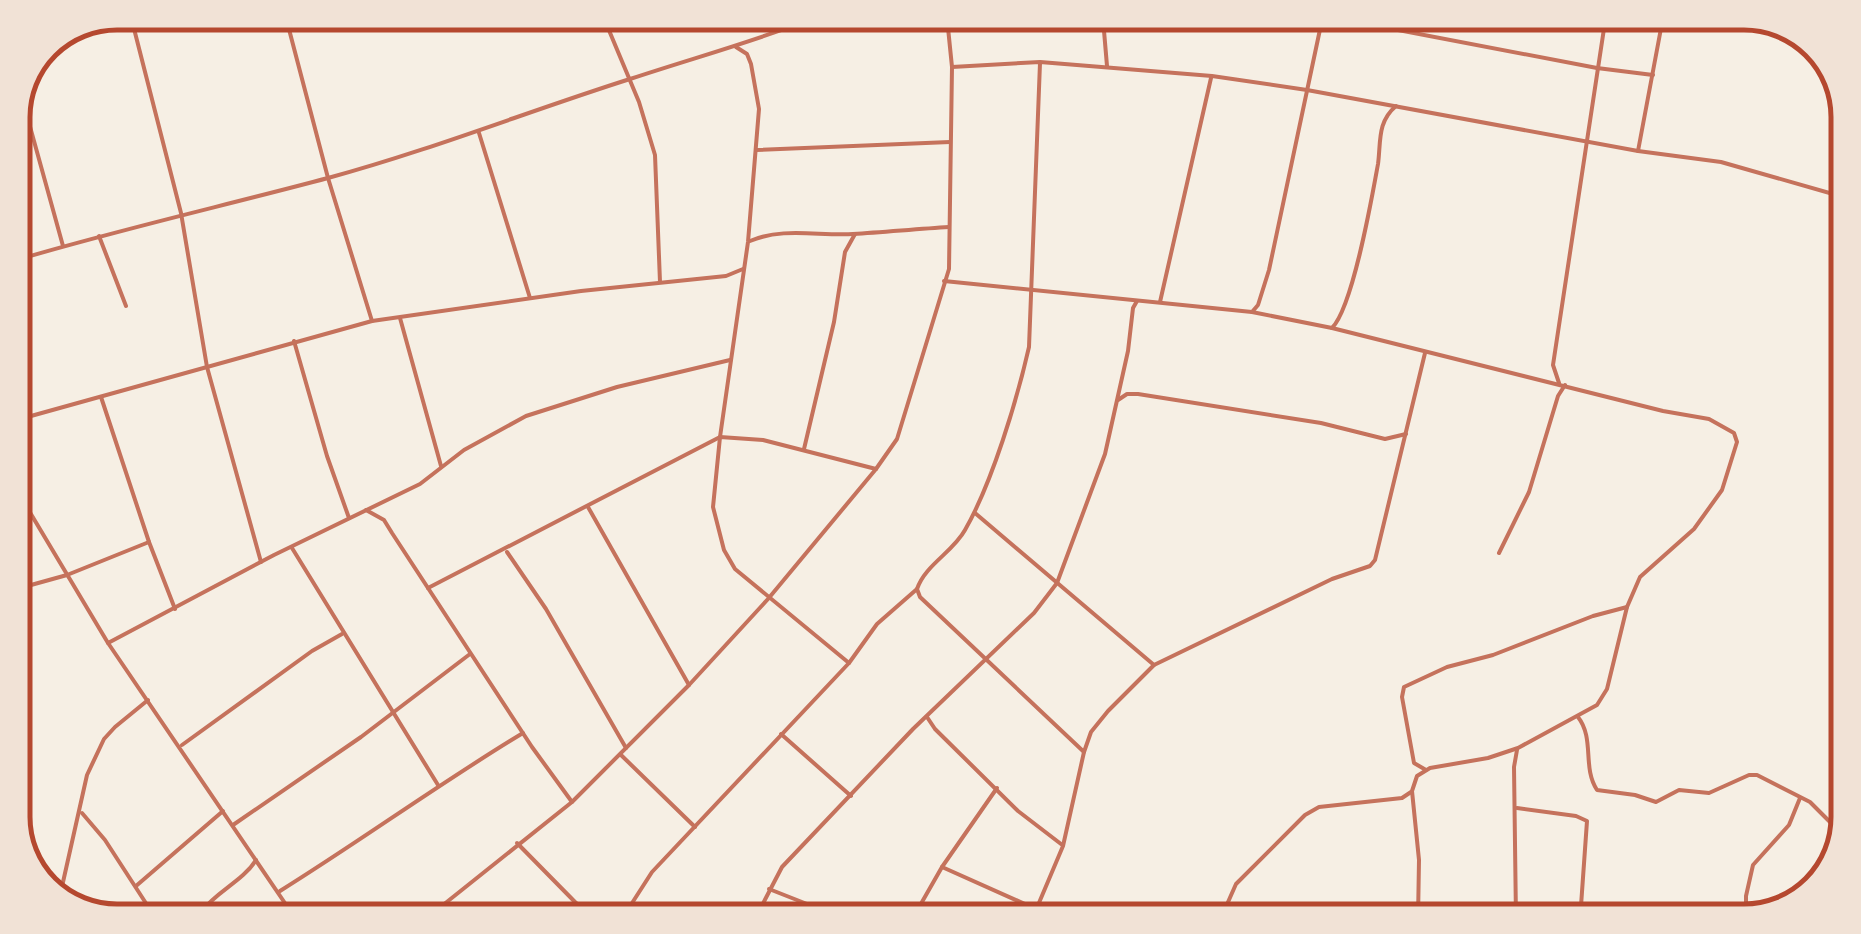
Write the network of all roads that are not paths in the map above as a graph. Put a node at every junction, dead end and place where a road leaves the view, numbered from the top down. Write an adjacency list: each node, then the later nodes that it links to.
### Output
1 (134, 30): 29 (street)
2 (289, 30): 27 (street)
3 (609, 30): 18 (street)
4 (782, 30): 11 (street)
5 (949, 30): 14 (street)
6 (1104, 30): 13 (street)
7 (1320, 30): 19 (street)
8 (1398, 30): 15 (street)
9 (1604, 30): 15 (street)
10 (1661, 30): 16 (street)
11 (736, 47): 18 (street); 25 (street)
12 (1040, 62): 13 (street); 14 (street); 39 (street)
13 (1107, 66): 17 (street)
14 (952, 67): 23 (street)
15 (1597, 68): 16 (street); 24 (street)
16 (1653, 75): 26 (street)
17 (1212, 76): 19 (street); 42 (street)
18 (628, 79): 22 (street); 37 (street)
19 (1307, 90): 20 (street); 44 (street)
20 (1396, 106): 24 (street); 47 (street)
21 (30, 129): 34 (street)
22 (478, 133): 27 (street); 40 (street)
23 (950, 142): 25 (street); 30 (street)
24 (1585, 142): 26 (street); 52 (street)
25 (756, 150): 33 (street)
26 (1638, 151): 28 (street)
27 (328, 178): 29 (street); 46 (street)
28 (1831, 193)
29 (180, 213): 32 (street); 51 (street)
30 (948, 226): 31 (street); 38 (street)
31 (856, 234): 33 (street); 58 (street)
32 (99, 236): 34 (street); 43 (street)
33 (748, 242): 36 (street)
34 (63, 246): 35 (street)
35 (30, 256)
36 (743, 269): 37 (street); 50 (street)
37 (660, 282): 40 (street)
38 (944, 282): 39 (street); 60 (street)
39 (1031, 291): 41 (street); 64 (street)
40 (530, 298): 45 (street)
41 (1138, 300): 42 (street); 54 (street)
42 (1160, 302): 44 (street)
43 (126, 306)
44 (1252, 312): 47 (street)
45 (400, 318): 46 (street); 59 (street)
46 (372, 321): 48 (street)
47 (1332, 328): 49 (street)
48 (294, 341): 51 (street); 65 (street)
49 (1425, 352): 52 (street); 56 (street)
50 (730, 360): 57 (street); 59 (street)
51 (208, 367): 53 (street); 70 (street)
52 (1562, 384): 69 (street); 77 (street)
53 (100, 395): 55 (street); 66 (street)
54 (1118, 400): 56 (street); 72 (street)
55 (30, 416)
56 (1406, 434): 84 (street)
57 (720, 437): 58 (street); 61 (street); 76 (street)
58 (804, 449): 60 (street)
59 (442, 466): 62 (street)
60 (876, 468): 76 (street)
61 (588, 507): 68 (street); 85 (street)
62 (366, 510): 65 (street); 74 (street)
63 (30, 513): 71 (street)
64 (975, 513): 72 (street); 75 (street)
65 (350, 518): 67 (street)
66 (149, 542): 71 (street); 78 (street)
67 (292, 548): 70 (street); 79 (street)
68 (506, 550): 74 (street); 93 (street)
69 (1499, 553)
70 (262, 562): 78 (street)
71 (67, 575): 73 (street); 80 (street)
72 (1057, 583): 82 (street); 84 (street)
73 (30, 585)
74 (428, 588): 81 (street)
75 (917, 589): 82 (street); 83 (street)
76 (768, 598): 83 (street); 85 (street)
77 (1627, 607): 89 (street); 97 (street)
78 (176, 609): 80 (street)
79 (342, 634): 87 (street); 92 (street)
80 (108, 643): 86 (street)
81 (470, 654): 87 (street); 90 (street)
82 (985, 658): 88 (street); 95 (street)
83 (849, 663): 91 (street)
84 (1154, 665): 95 (street)
85 (689, 685): 93 (street)
86 (148, 700): 92 (street); 105 (street)
87 (392, 712): 98 (street); 108 (street)
88 (927, 717): 99 (street); 101 (street)
89 (1578, 717): 94 (street); 102 (street)
90 (523, 733): 98 (street); 103 (street)
91 (781, 734): 101 (street); 109 (street)
92 (180, 747): 106 (street)
93 (626, 748): 96 (street)
94 (1518, 748): 97 (street); 104 (street)
95 (1084, 752): 111 (street)
96 (621, 754): 103 (street); 109 (street)
97 (1426, 770): 100 (street)
98 (438, 785): 117 (street)
99 (997, 788): 111 (street); 113 (street)
100 (1412, 791): 129 (street); 130 (street)
101 (851, 796): 116 (street)
102 (1800, 798): 107 (street); 133 (street)
103 (572, 802): 110 (street)
104 (1516, 808): 131 (street); 132 (street)
105 (80, 811): 114 (street); 115 (street)
106 (224, 811): 108 (street); 115 (street)
107 (1830, 822)
108 (233, 825): 112 (street)
109 (695, 826): 123 (street)
110 (517, 843): 121 (street); 122 (street)
111 (1063, 846): 128 (street)
112 (256, 860): 117 (street); 119 (street)
113 (942, 866): 126 (street); 127 (street)
114 (63, 884)
115 (136, 886): 118 (street)
116 (768, 889): 124 (street); 125 (street)
117 (278, 892): 120 (street)
118 (148, 904)
119 (208, 904)
120 (286, 904)
121 (444, 904)
122 (577, 904)
123 (631, 904)
124 (762, 904)
125 (805, 904)
126 (921, 904)
127 (1023, 904)
128 (1039, 904)
129 (1227, 904)
130 (1418, 904)
131 (1516, 904)
132 (1581, 904)
133 (1746, 904)

